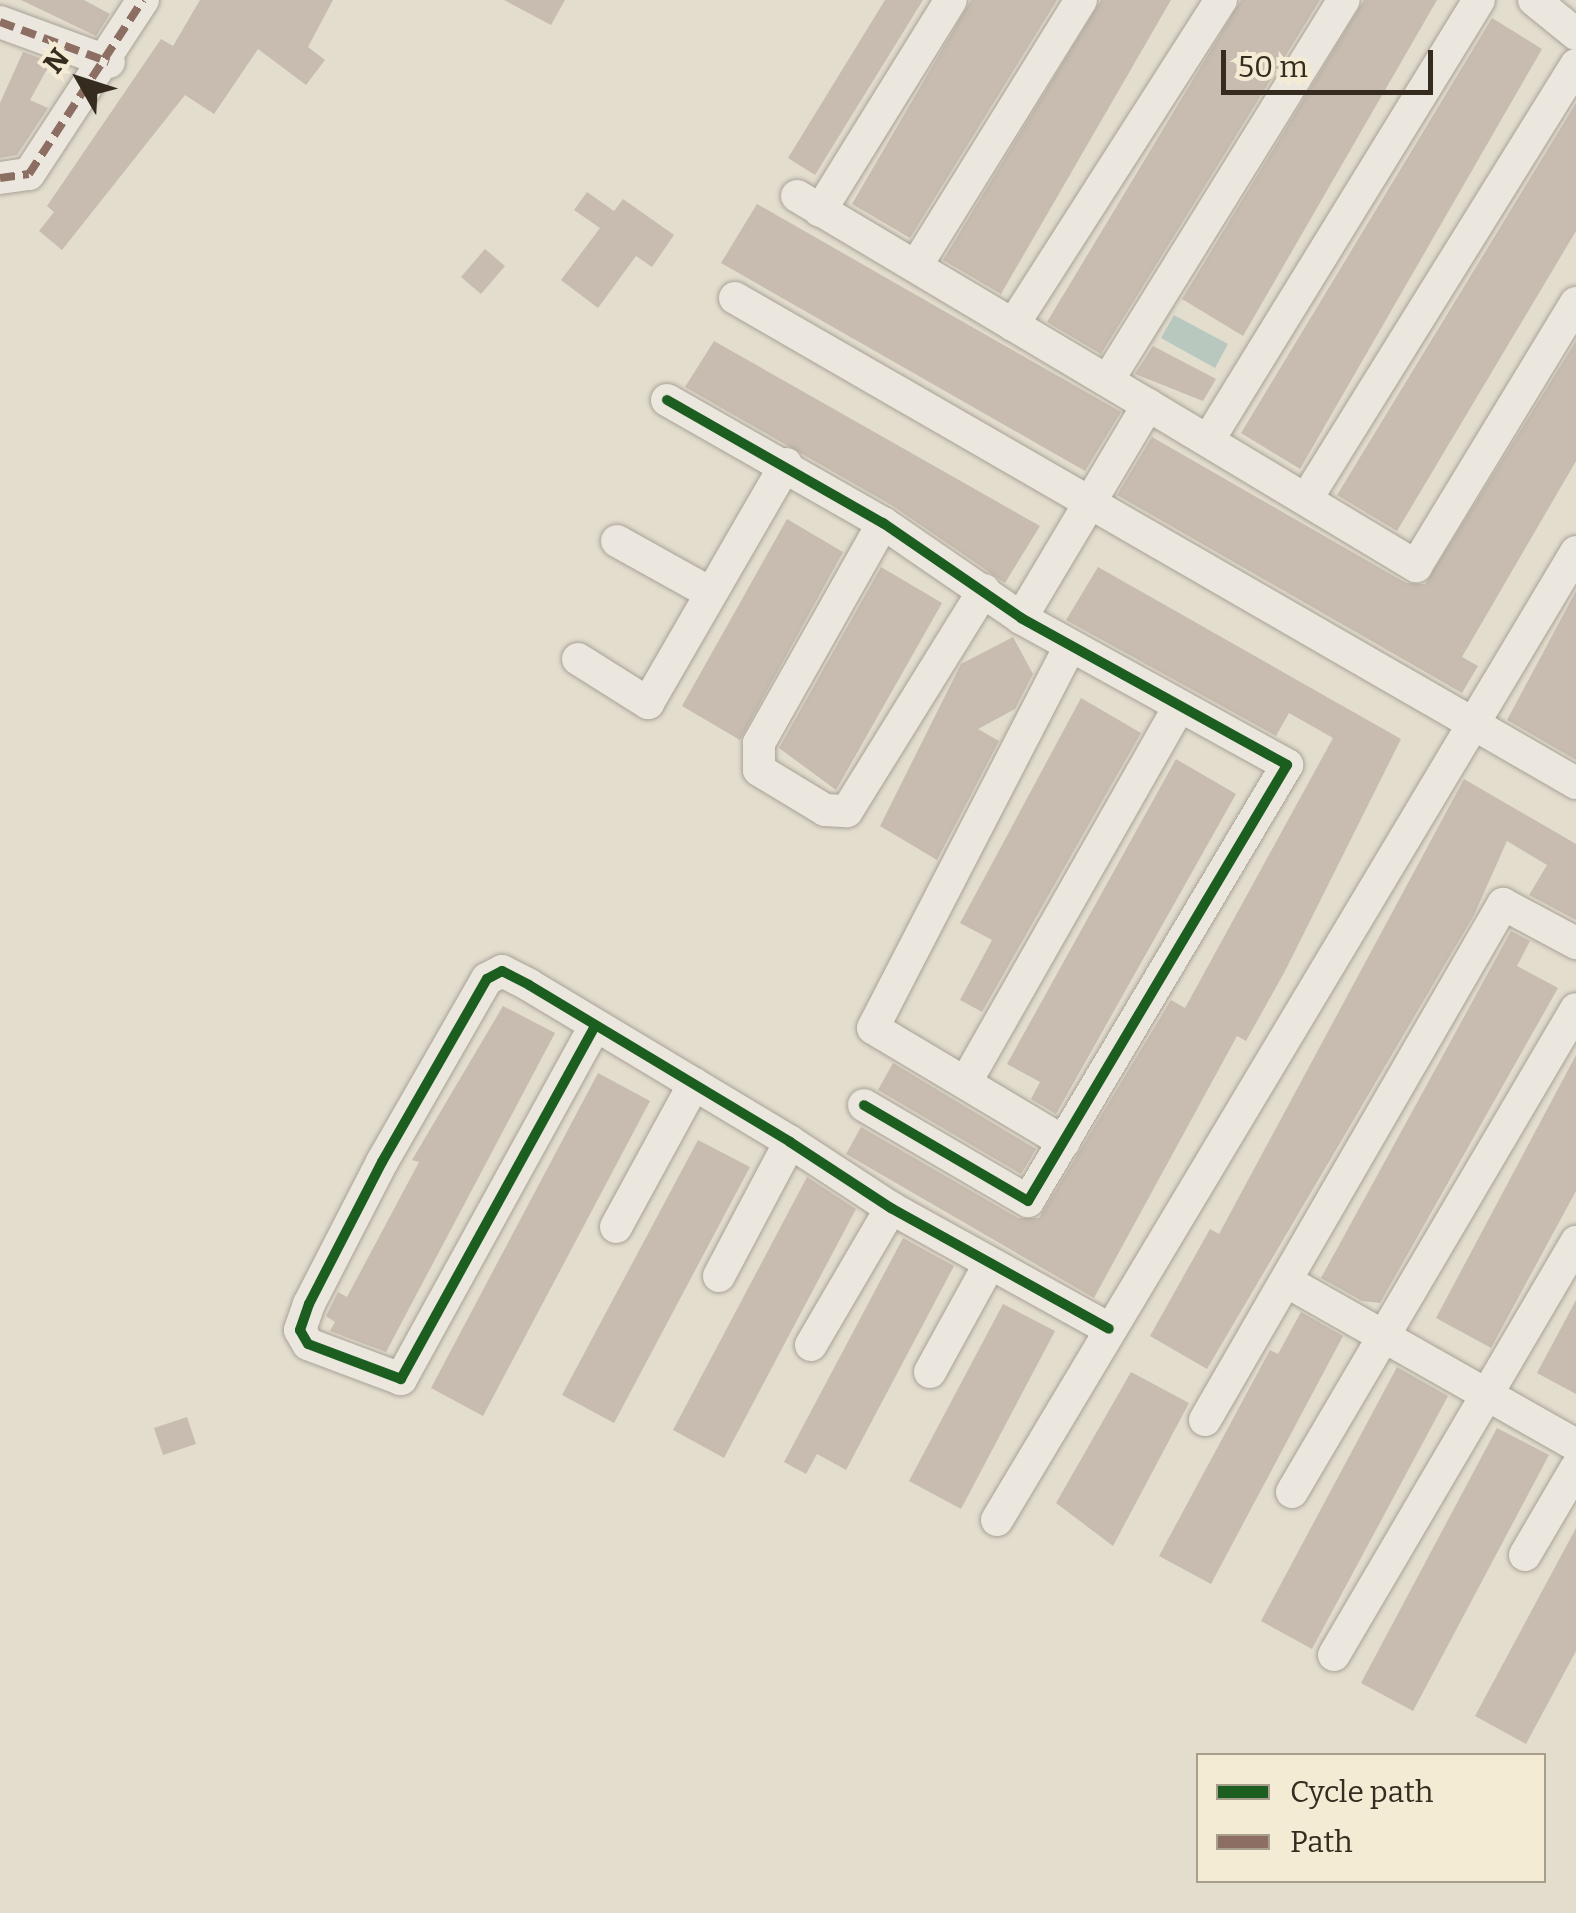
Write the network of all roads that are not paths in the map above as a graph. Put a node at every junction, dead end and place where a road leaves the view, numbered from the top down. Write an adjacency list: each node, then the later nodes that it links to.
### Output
1 (951, 0): 13 (street)
2 (1081, 0): 13 (street)
3 (1221, 0): 16 (street)
4 (1344, 0): 17 (street)
5 (1479, 0): 20 (street)
6 (1534, 0): 9 (street)
7 (133, 4): 10 (street)
8 (0, 22): 10 (street)
9 (1576, 34)
10 (108, 62): 12 (street)
11 (1576, 65): 22 (street)
12 (0, 178)
13 (916, 266): 16 (street)
14 (736, 298): 23 (street)
15 (1576, 303): 22 (street)
16 (1013, 326): 17 (street)
17 (1108, 380): 19 (street)
18 (667, 400): 21 (street)
19 (1148, 405): 20 (street); 23 (street)
20 (1209, 439): 22 (street)
21 (786, 464): 24 (street); 28 (street)
22 (1307, 498)
23 (1094, 505): 29 (street); 33 (street)
24 (884, 523): 27 (street); 27 (street)
25 (616, 541): 28 (street)
26 (1576, 552): 33 (street)
27 (984, 590): 29 (street)
28 (707, 591): 31 (street)
29 (1022, 618): 30 (street)
30 (1070, 646): 32 (street); 38 (street)
31 (578, 660)
32 (1178, 709): 38 (street); 42 (street)
33 (1472, 722): 34 (street); 49 (street)
34 (1576, 783)
35 (1576, 944): 48 (street)
36 (1576, 1009): 50 (street)
37 (595, 1026): 37 (street); 39 (street)
38 (966, 1080): 42 (street)
39 (694, 1084): 41 (street); 44 (street)
40 (864, 1105): 42 (street)
41 (790, 1142): 43 (street); 47 (street)
42 (1064, 1142)
43 (891, 1208): 46 (street); 51 (street)
44 (616, 1227)
45 (1576, 1242): 53 (street)
46 (990, 1263): 49 (street); 52 (street)
47 (720, 1276)
48 (1286, 1281): 50 (street); 54 (street)
49 (1110, 1329): 58 (street)
50 (1383, 1337): 53 (street); 57 (street)
51 (810, 1346)
52 (930, 1372)
53 (1487, 1396): 55 (street); 60 (street)
54 (1206, 1420)
55 (1576, 1446)
56 (1576, 1468): 59 (street)
57 (1292, 1492)
58 (997, 1520)
59 (1525, 1555)
60 (1334, 1655)

